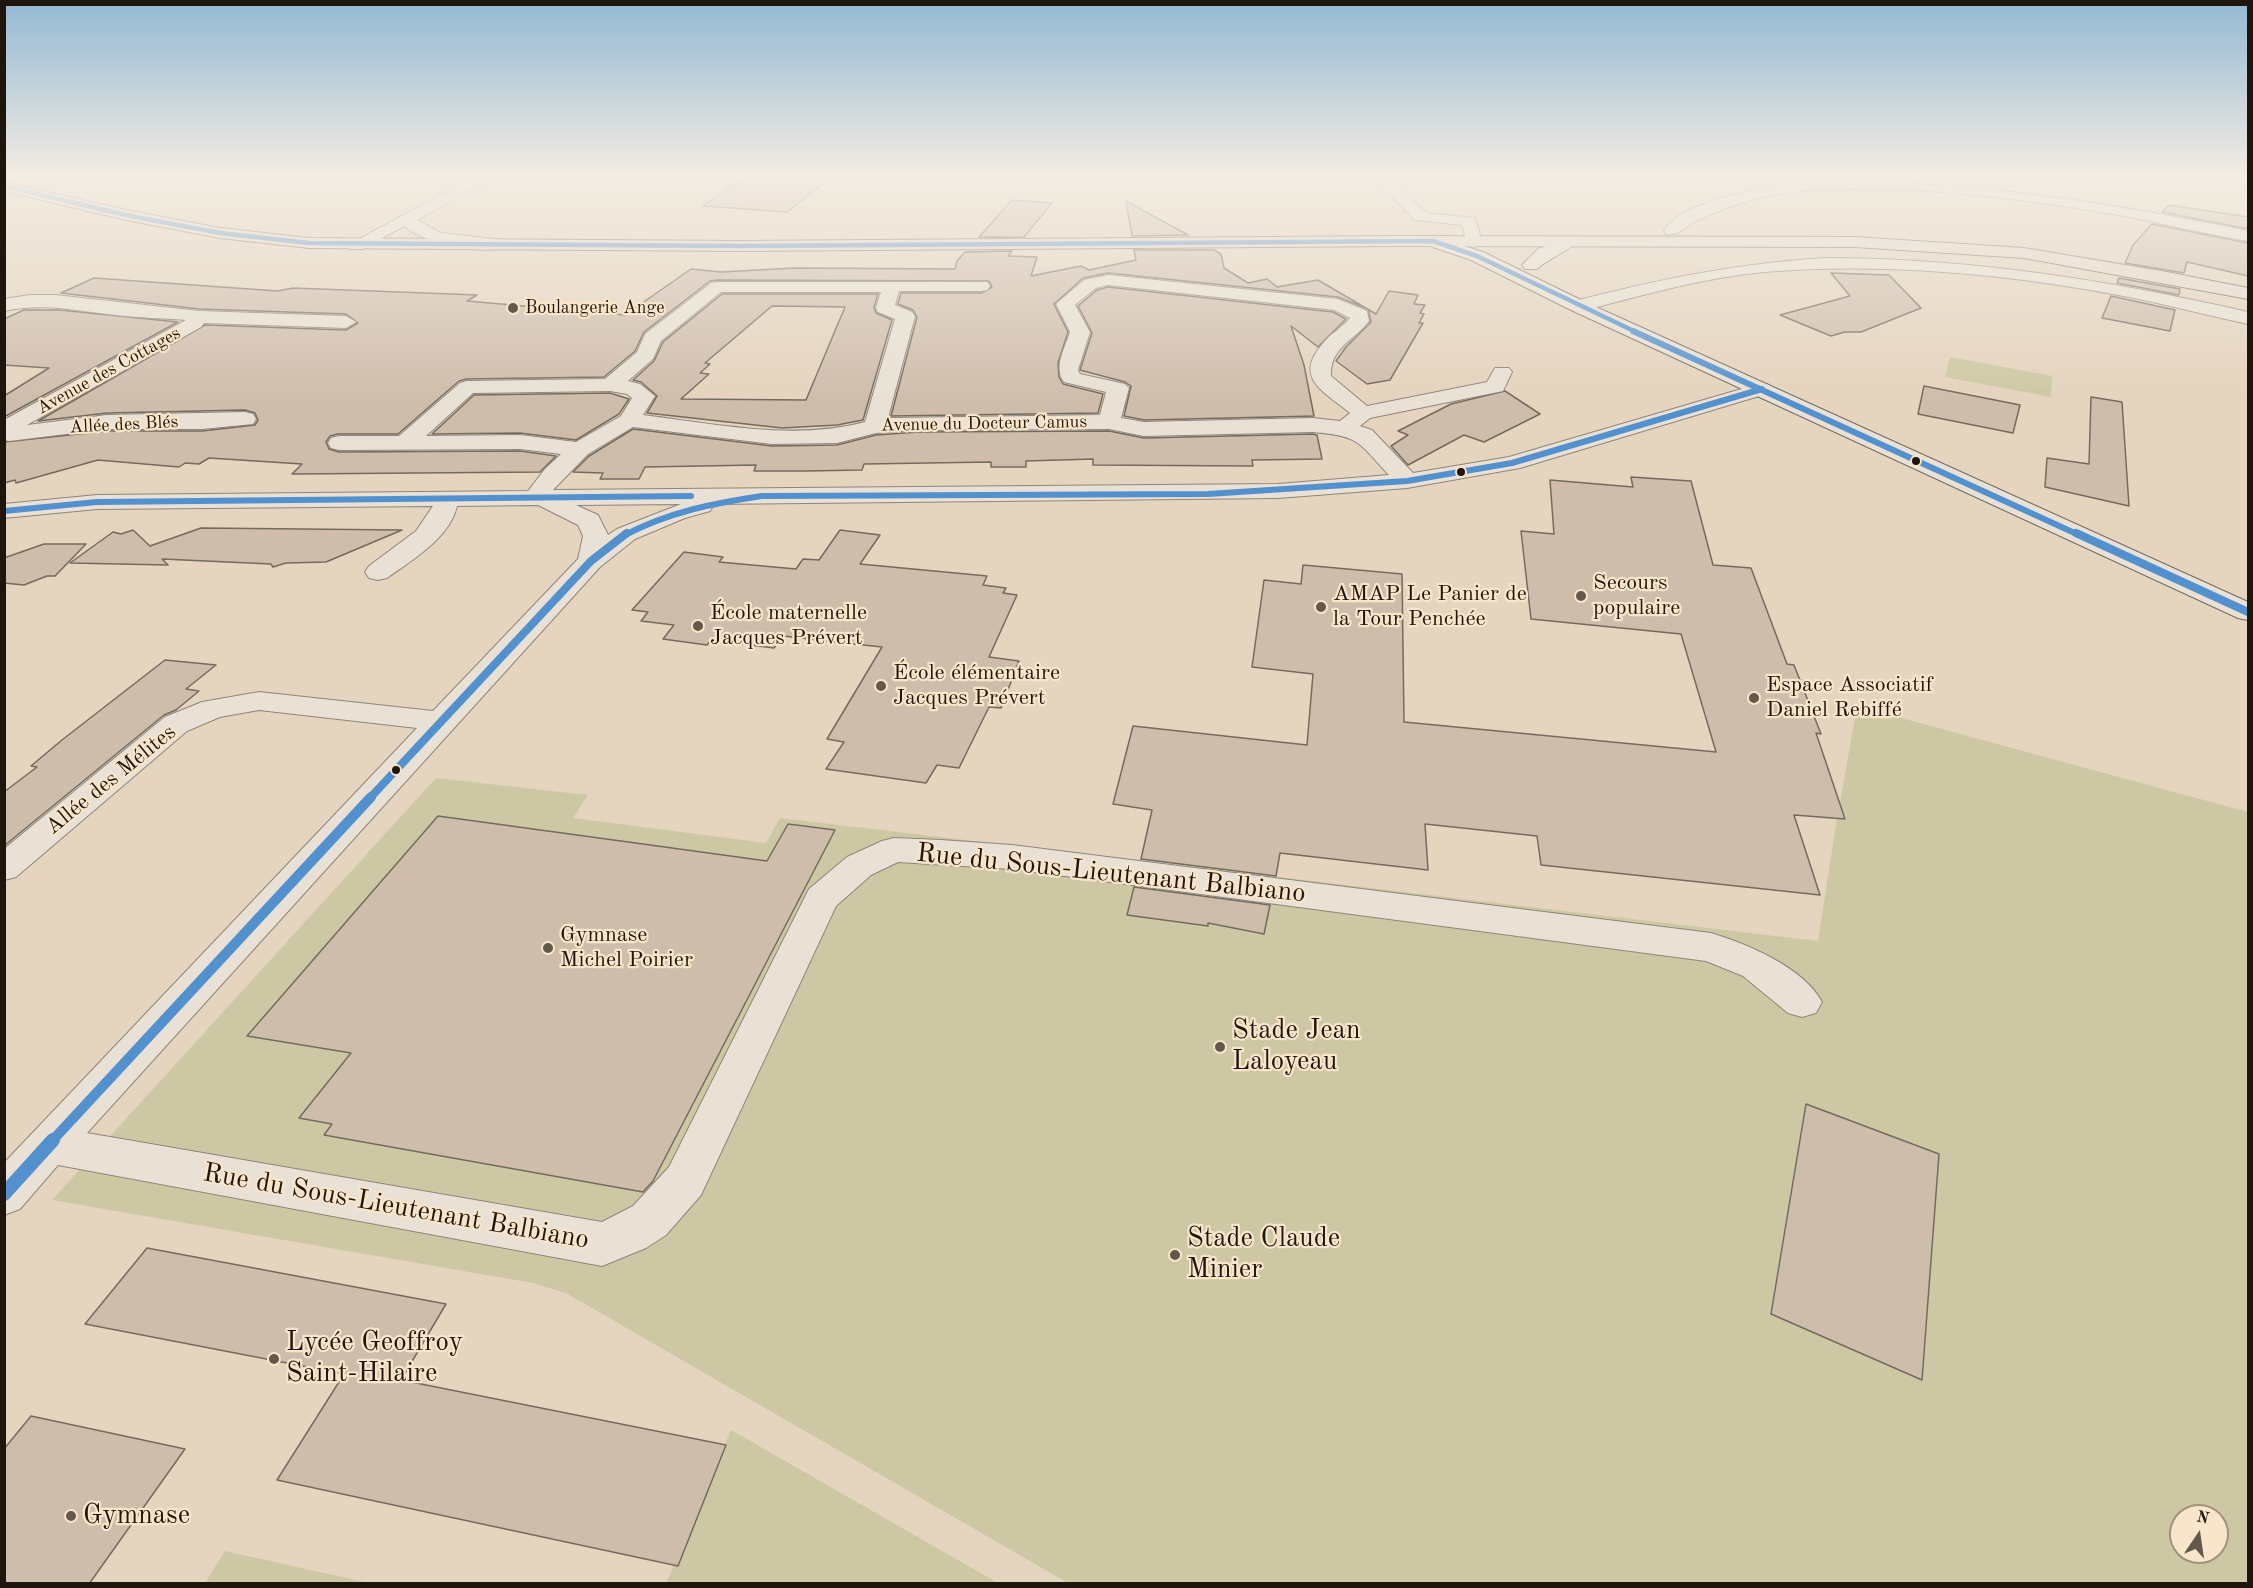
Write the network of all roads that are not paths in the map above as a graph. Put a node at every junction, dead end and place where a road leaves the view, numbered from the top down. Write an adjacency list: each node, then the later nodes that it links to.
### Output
1 (1478, 250): 8 (street)
2 (1510, 250): 5 (street)
3 (1551, 250): 5 (street)
4 (1987, 250): 9 (main road)
5 (1530, 265): 8 (street)
6 (892, 286): 7 (street); 16 (street); 22 (street)
7 (981, 286)
8 (1540, 287): 11 (street)
9 (2248, 294)
10 (4, 305): 12 (street, Avenue des Cottages)
11 (1578, 306): 13 (street); 17 (street)
12 (197, 317): 14 (street); 24 (street, Avenue des Cottages)
13 (2248, 318)
14 (346, 322)
15 (1502, 372): 18 (street)
16 (610, 385): 20 (street); 27 (street)
17 (1762, 390): 29 (street); 36 (street)
18 (1363, 413): 21 (street); 23 (street)
19 (245, 419): 25 (street, Allée des Blés)
20 (629, 420): 22 (street, Avenue du Docteur Camus); 28 (street)
21 (1109, 422): 22 (street, Avenue du Docteur Camus); 23 (street, Avenue du Docteur Camus)
22 (876, 426)
23 (1344, 428): 29 (street, Avenue du Docteur Camus)
24 (4, 429)
25 (4, 435)
26 (339, 443): 27 (street)
27 (405, 443): 28 (street)
28 (580, 449): 31 (street)
29 (1407, 481): 30 (street)
30 (762, 496): 31 (street); 34 (street)
31 (535, 498): 33 (street); 34 (street)
32 (445, 507): 35 (street)
33 (4, 511)
34 (591, 561): 37 (street)
35 (378, 572)
36 (2248, 612)
37 (440, 721): 38 (street, Allée des Mélites); 40 (street)
38 (4, 868)
39 (1802, 1002): 40 (street, Rue du Sous-Lieutenant Balbiano)
40 (50, 1145): 41 (street)
41 (4, 1195)

